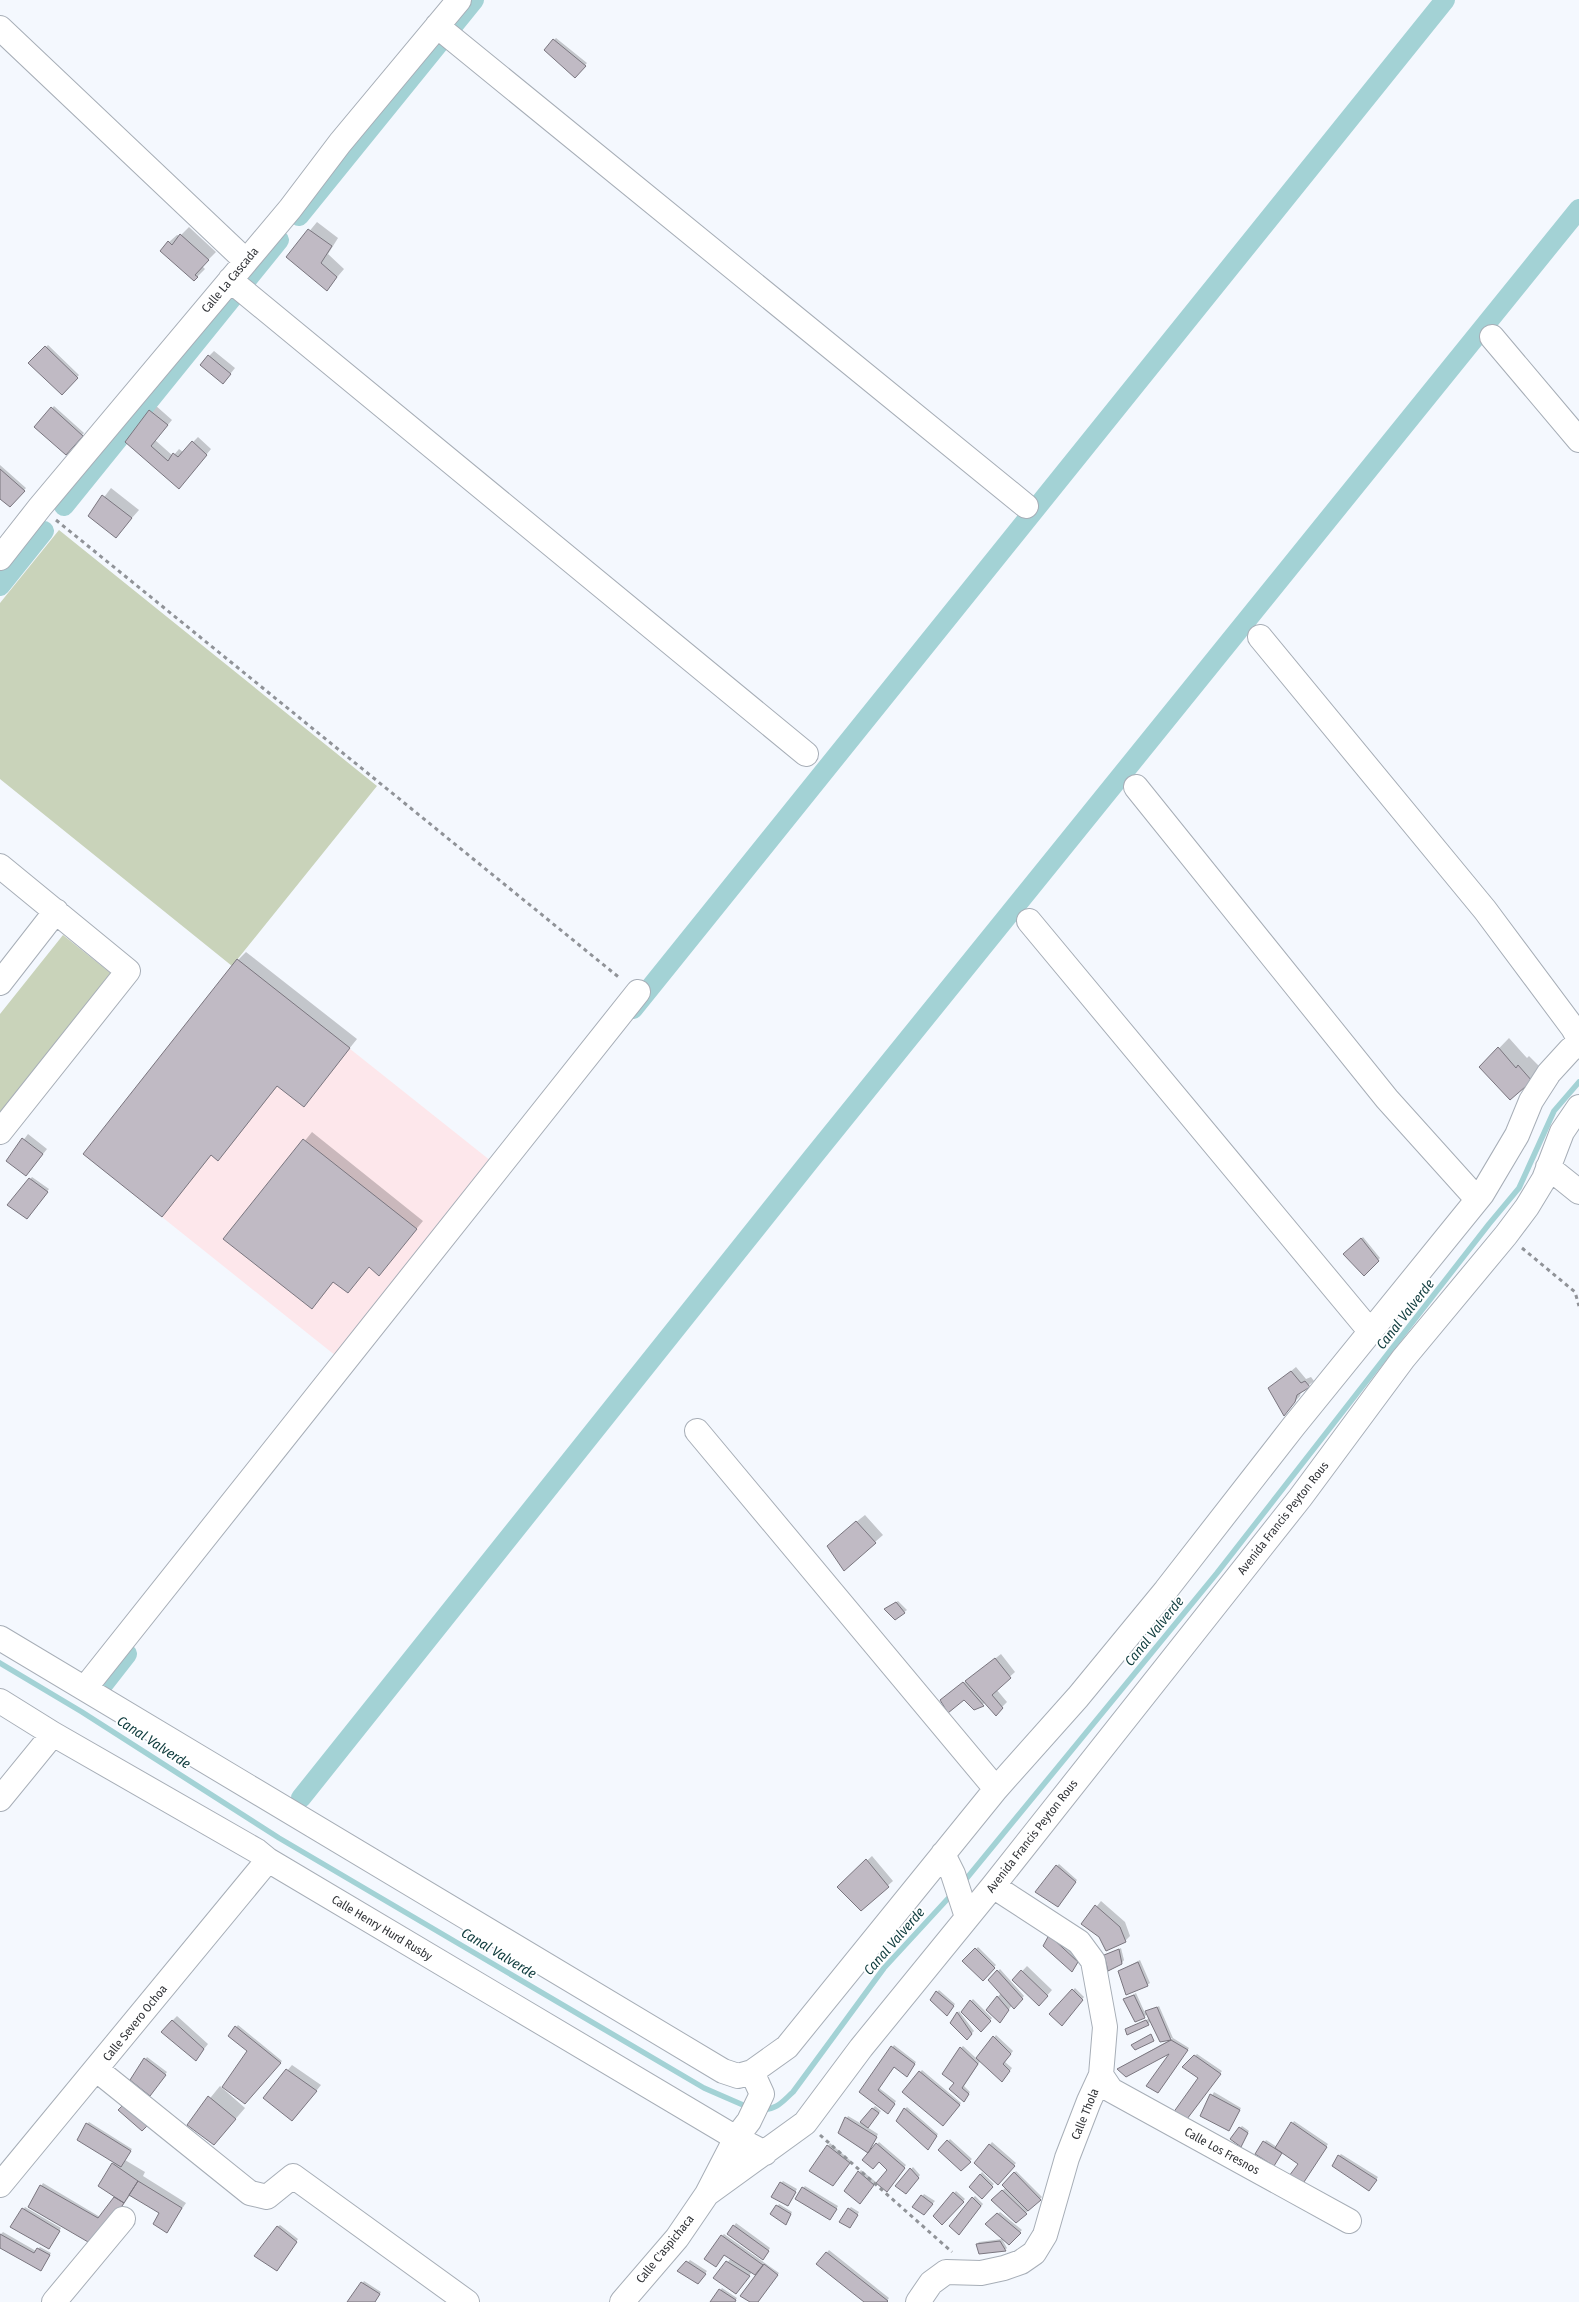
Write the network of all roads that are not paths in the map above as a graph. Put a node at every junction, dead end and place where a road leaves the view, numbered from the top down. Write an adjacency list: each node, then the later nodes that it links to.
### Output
1 (458, 0): 2 (street, Calle La Cascada)
2 (437, 26): 4 (street, Calle La Cascada); 8 (street)
3 (0, 28): 4 (street)
4 (246, 262): 5 (street, Calle La Cascada)
5 (230, 280): 9 (street, Calle La Cascada); 11 (street)
6 (1492, 337): 7 (street)
7 (1579, 440)
8 (1026, 506)
9 (0, 558)
10 (1260, 637): 18 (street)
11 (806, 754)
12 (1136, 787): 24 (street)
13 (0, 866): 14 (street)
14 (56, 911): 16 (street); 21 (street)
15 (1029, 921): 25 (street)
16 (0, 983)
17 (638, 992): 28 (street)
18 (1579, 1039)
19 (1579, 1043): 24 (street)
20 (1579, 1107): 22 (street, Avenida Francis Peyton Rous)
21 (0, 1132)
22 (1548, 1168): 23 (street); 35 (street, Avenida Francis Peyton Rous)
23 (1579, 1192)
24 (1478, 1199): 25 (street)
25 (1370, 1331): 31 (street)
26 (697, 1431): 31 (street)
27 (0, 1638): 28 (street)
28 (85, 1688): 38 (street)
29 (0, 1701): 30 (street, Calle Henry Hurd Rusby)
30 (52, 1734): 32 (street); 33 (street, Calle Henry Hurd Rusby)
31 (996, 1789): 34 (street)
32 (0, 1799)
33 (268, 1860): 37 (street, Calle Severo Ochoa); 41 (street, Calle Henry Hurd Rusby)
34 (948, 1864): 36 (street); 38 (street)
35 (993, 1886): 36 (street, Avenida Francis Peyton Rous); 39 (street, Calle Thola)
36 (964, 1909): 40 (street, Avenida Francis Peyton Rous)
37 (97, 2070): 43 (street, Calle Severo Ochoa); 48 (street)
38 (752, 2072): 41 (street, Calle C'aspichaca)
39 (1101, 2075): 46 (street, Calle Los Fresnos); 50 (street, Calle Thola)
40 (805, 2123): 42 (street, Calle C'aspichaca)
41 (742, 2130): 42 (street, Calle Henry Hurd Rusby); 44 (street, Calle C'aspichaca)
42 (765, 2153): 44 (street, Calle C'aspichaca)
43 (0, 2184)
44 (707, 2194): 49 (street, Calle C'aspichaca)
45 (123, 2219): 47 (street)
46 (1349, 2221)
47 (54, 2302)
48 (467, 2302)
49 (622, 2302)
50 (918, 2302)

